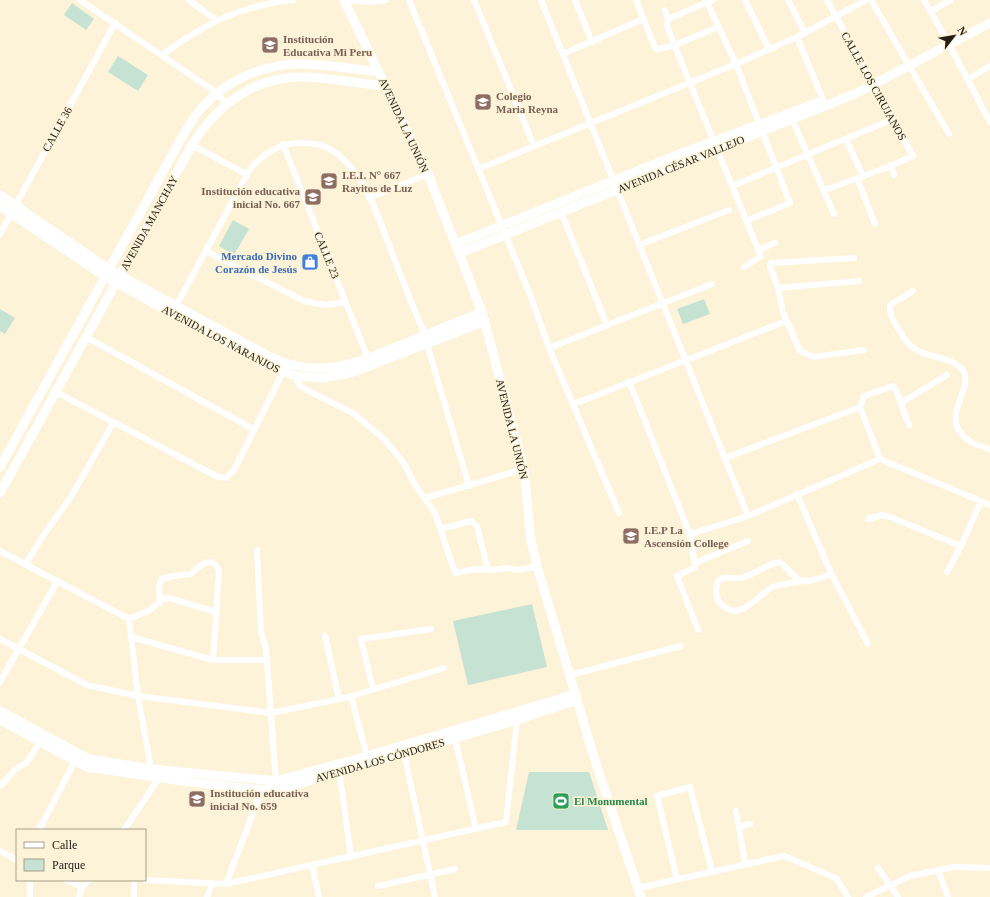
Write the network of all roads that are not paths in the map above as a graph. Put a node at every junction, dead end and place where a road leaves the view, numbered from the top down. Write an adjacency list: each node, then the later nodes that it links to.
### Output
1 (80, 0): 27 (street)
2 (189, 0): 26 (street)
3 (293, 0): 20 (street)
4 (344, 0): 41 (street, AVENIDA LA UNIÓN)
5 (348, 0): 6 (street)
6 (386, 0)
7 (409, 0): 64 (street)
8 (474, 0): 60 (street)
9 (541, 0): 36 (street)
10 (575, 0): 32 (street)
11 (636, 0): 25 (street)
12 (745, 0): 35 (street)
13 (788, 0): 30 (street)
14 (827, 0): 23 (street, CALLE LOS CIRUJANOS)
15 (866, 0): 23 (street)
16 (870, 0): 39 (street)
17 (924, 0): 22 (street)
18 (951, 0): 22 (street)
19 (709, 1): 24 (street); 29 (street)
20 (270, 2): 26 (street)
21 (665, 10): 24 (street)
22 (931, 11): 34 (street)
23 (835, 17): 30 (street); 44 (street, CALLE LOS CIRUJANOS)
24 (668, 18): 33 (street)
25 (643, 19): 32 (street); 33 (street)
26 (216, 20): 37 (street)
27 (115, 23): 37 (street); 76 (street, CALLE 36)
28 (990, 23): 34 (street, AVENIDA CÉSAR VALLEJO)
29 (718, 27): 33 (street); 38 (street)
30 (805, 33): 31 (street)
31 (797, 37): 35 (street); 47 (street)
32 (592, 42): 36 (street)
33 (675, 45): 43 (street)
34 (950, 46): 39 (street, AVENIDA CÉSAR VALLEJO); 42 (street)
35 (769, 49): 38 (street)
36 (563, 54): 53 (street)
37 (162, 55): 46 (street)
38 (736, 64): 43 (street); 54 (street)
39 (910, 66): 44 (street, AVENIDA CÉSAR VALLEJO); 55 (street)
40 (990, 66): 42 (street)
41 (379, 72): 45 (street, AVENIDA LA UNIÓN); 46 (street, AVENIDA MANCHAY)
42 (968, 78): 49 (street)
43 (690, 82): 53 (street); 59 (street)
44 (872, 84): 47 (street, AVENIDA CÉSAR VALLEJO); 50 (street, AVENIDA CÉSAR VALLEJO); 51 (street, CALLE LOS CIRUJANOS)
45 (386, 86): 48 (street, AVENIDA MANCHAY); 66 (street, AVENIDA LA UNIÓN)
46 (217, 94): 48 (street); 93 (street, AVENIDA MANCHAY)
47 (823, 100): 54 (street, AVENIDA CÉSAR VALLEJO)
48 (226, 104): 58 (street, AVENIDA MANCHAY)
49 (988, 113): 52 (street)
50 (792, 119): 54 (street, AVENIDA CÉSAR VALLEJO); 61 (street)
51 (893, 119): 56 (street); 62 (street, CALLE LOS CIRUJANOS)
52 (990, 122)
53 (590, 123): 60 (street); 69 (street)
54 (761, 127): 59 (street, AVENIDA CÉSAR VALLEJO); 63 (street)
55 (949, 134)
56 (846, 139): 61 (street); 68 (street)
57 (283, 144): 65 (street); 74 (street); 99 (street, CALLE 23)
58 (192, 145): 65 (street); 94 (street, AVENIDA MANCHAY)
59 (716, 145): 69 (street, AVENIDA CÉSAR VALLEJO); 70 (street); 71 (street, AVENIDA CÉSAR VALLEJO)
60 (534, 146): 64 (street)
61 (809, 154): 63 (street); 72 (street)
62 (891, 165): 67 (street); 68 (street)
63 (777, 168): 70 (street); 80 (street)
64 (478, 169): 82 (street)
65 (246, 174): 89 (street)
66 (428, 174): 74 (street); 86 (street, AVENIDA LA UNIÓN)
67 (894, 175)
68 (860, 177): 72 (street); 81 (street)
69 (613, 180): 71 (street); 82 (street, AVENIDA CÉSAR VALLEJO)
70 (732, 186): 80 (street)
71 (617, 190): 78 (street, AVENIDA CÉSAR VALLEJO); 87 (street)
72 (825, 190): 79 (street)
73 (0, 195): 76 (street, AVENIDA LOS NARANJOS)
74 (369, 198): 106 (street)
75 (0, 206): 76 (street, AVENIDA LOS NARANJOS)
76 (13, 209): 83 (street, CALLE 36); 93 (street, AVENIDA LOS NARANJOS)
77 (729, 210): 87 (street)
78 (560, 212): 84 (street, AVENIDA CÉSAR VALLEJO); 104 (street)
79 (834, 214)
80 (746, 221): 88 (street)
81 (875, 224)
82 (501, 225): 84 (street); 86 (street, AVENIDA CÉSAR VALLEJO)
83 (0, 234)
84 (505, 235): 90 (street, AVENIDA CÉSAR VALLEJO); 107 (street)
85 (776, 243): 88 (street)
86 (456, 244): 90 (street, AVENIDA LA UNIÓN)
87 (640, 245): 100 (street)
88 (758, 250): 92 (street)
89 (206, 252): 99 (street); 101 (street)
90 (460, 254): 102 (street, AVENIDA LA UNIÓN)
91 (854, 258): 97 (street)
92 (744, 268)
93 (108, 273): 94 (street, AVENIDA LOS NARANJOS); 123 (street, AVENIDA MANCHAY)
94 (119, 279): 101 (street, AVENIDA LOS NARANJOS); 105 (street, AVENIDA MANCHAY); 111 (street, AVENIDA LOS NARANJOS)
95 (859, 281): 97 (street)
96 (712, 284): 100 (street)
97 (778, 288): 103 (street)
98 (913, 291): 122 (street)
99 (346, 302): 110 (street, CALLE 23)
100 (663, 303): 104 (street); 109 (street)
101 (176, 306): 110 (street, AVENIDA LOS NARANJOS)
102 (484, 317): 106 (street, AVENIDA LOS NARANJOS); 127 (street, AVENIDA LA UNIÓN)
103 (786, 321): 108 (street); 109 (street)
104 (607, 325): 107 (street)
105 (86, 337): 115 (street, AVENIDA MANCHAY); 121 (street)
106 (426, 340): 110 (street, AVENIDA LOS NARANJOS); 128 (street)
107 (549, 348): 117 (street)
108 (864, 350)
109 (685, 359): 114 (street); 124 (street)
110 (370, 362): 113 (street, AVENIDA LOS NARANJOS)
111 (283, 372): 113 (street, AVENIDA LOS NARANJOS); 121 (street)
112 (947, 375): 116 (street)
113 (296, 376): 131 (street)
114 (629, 381): 117 (street); 138 (street)
115 (56, 392): 119 (street); 129 (street, AVENIDA MANCHAY)
116 (901, 403): 118 (street); 120 (street)
117 (574, 404): 134 (street)
118 (860, 407): 124 (street); 125 (street)
119 (113, 423): 121 (street); 144 (street)
120 (909, 425)
121 (253, 429)
122 (990, 450)
123 (2, 457): 126 (street, AVENIDA MANCHAY)
124 (725, 458): 135 (street)
125 (880, 459): 130 (street); 132 (street)
126 (0, 467)
127 (524, 468): 128 (street); 145 (street, AVENIDA LA UNIÓN)
128 (469, 486): 131 (street)
129 (0, 493)
130 (797, 494): 135 (street); 148 (street)
131 (425, 498): 137 (street)
132 (981, 501): 133 (street); 140 (street)
133 (990, 505)
134 (619, 513)
135 (748, 516): 138 (street)
136 (868, 519): 140 (street)
137 (441, 529): 146 (street); 146 (street)
138 (689, 532): 143 (street)
139 (748, 541): 143 (street)
140 (961, 546): 147 (street)
141 (257, 550): 163 (street)
142 (0, 551): 144 (street)
143 (695, 563): 155 (street)
144 (25, 565): 150 (street)
145 (537, 566): 146 (street); 165 (street, AVENIDA LA UNIÓN)
146 (488, 570)
147 (946, 572)
148 (831, 574): 149 (street); 159 (street)
149 (805, 580): 149 (street)
150 (57, 582): 153 (street); 161 (street)
151 (160, 603): 152 (street); 152 (street); 153 (street)
152 (216, 612): 162 (street)
153 (129, 619): 157 (street)
154 (430, 629): 167 (street)
155 (698, 630)
156 (325, 636): 171 (street)
157 (131, 637): 162 (street); 168 (street)
158 (0, 639): 161 (street)
159 (868, 644)
160 (681, 646): 165 (street)
161 (18, 649): 166 (street); 168 (street)
162 (213, 660): 163 (street)
163 (267, 660): 173 (street)
164 (444, 668): 167 (street)
165 (570, 675): 170 (street, AVENIDA LA UNIÓN)
166 (0, 682)
167 (373, 689): 169 (street)
168 (138, 696): 173 (street); 182 (street)
169 (351, 696): 171 (street); 179 (street)
170 (576, 697): 175 (street, AVENIDA LOS CÓNDORES); 179 (street, AVENIDA LOS CÓNDORES); 216 (street, AVENIDA LA UNIÓN)
171 (339, 699): 173 (street)
172 (0, 711): 182 (street, AVENIDA LOS CÓNDORES)
173 (271, 713): 184 (street)
174 (0, 720): 177 (street, AVENIDA LOS CÓNDORES)
175 (517, 720): 176 (street, AVENIDA LOS CÓNDORES); 192 (street)
176 (455, 738): 178 (street, AVENIDA LOS CÓNDORES); 192 (street)
177 (40, 742): 180 (street, AVENIDA LOS CÓNDORES); 185 (street)
178 (404, 753): 181 (street, AVENIDA LOS CÓNDORES); 193 (street)
179 (367, 756): 181 (street, AVENIDA LOS CÓNDORES)
180 (75, 762): 183 (street, AVENIDA LOS CÓNDORES); 190 (street)
181 (339, 768): 184 (street, AVENIDA LOS CÓNDORES); 186 (street, AVENIDA LOS CÓNDORES); 195 (street)
182 (151, 769): 184 (street, AVENIDA LOS CÓNDORES)
183 (159, 778): 186 (street, AVENIDA LOS CÓNDORES); 191 (street)
184 (276, 781)
185 (0, 786)
186 (262, 790): 212 (street)
187 (736, 811): 189 (street)
188 (750, 824): 189 (street)
189 (739, 827): 197 (street)
190 (40, 829)
191 (125, 829)
192 (476, 829): 193 (street)
193 (422, 840): 195 (street); 204 (street)
194 (0, 851): 196 (street)
195 (351, 857): 198 (street)
196 (16, 859)
197 (745, 864): 203 (street); 223 (street)
198 (312, 865): 212 (street); 221 (street)
199 (878, 868): 213 (street)
200 (990, 868): 202 (street)
201 (455, 869): 204 (street)
202 (938, 870): 213 (street); 226 (street)
203 (712, 871): 205 (street); 205 (street)
204 (430, 874): 214 (street); 222 (street)
205 (678, 879): 216 (street)
206 (146, 880): 211 (street)
207 (30, 881): 217 (street)
208 (68, 881): 215 (street)
209 (88, 881): 215 (street)
210 (134, 881): 219 (street)
211 (212, 884): 212 (street); 220 (street)
212 (226, 884)
213 (891, 885): 224 (street); 225 (street)
214 (378, 886)
215 (82, 887): 218 (street)
216 (640, 893)
217 (30, 897)
218 (79, 897)
219 (134, 897)
220 (207, 897)
221 (319, 897)
222 (435, 897)
223 (848, 897)
224 (866, 897)
225 (898, 897)
226 (948, 897)

